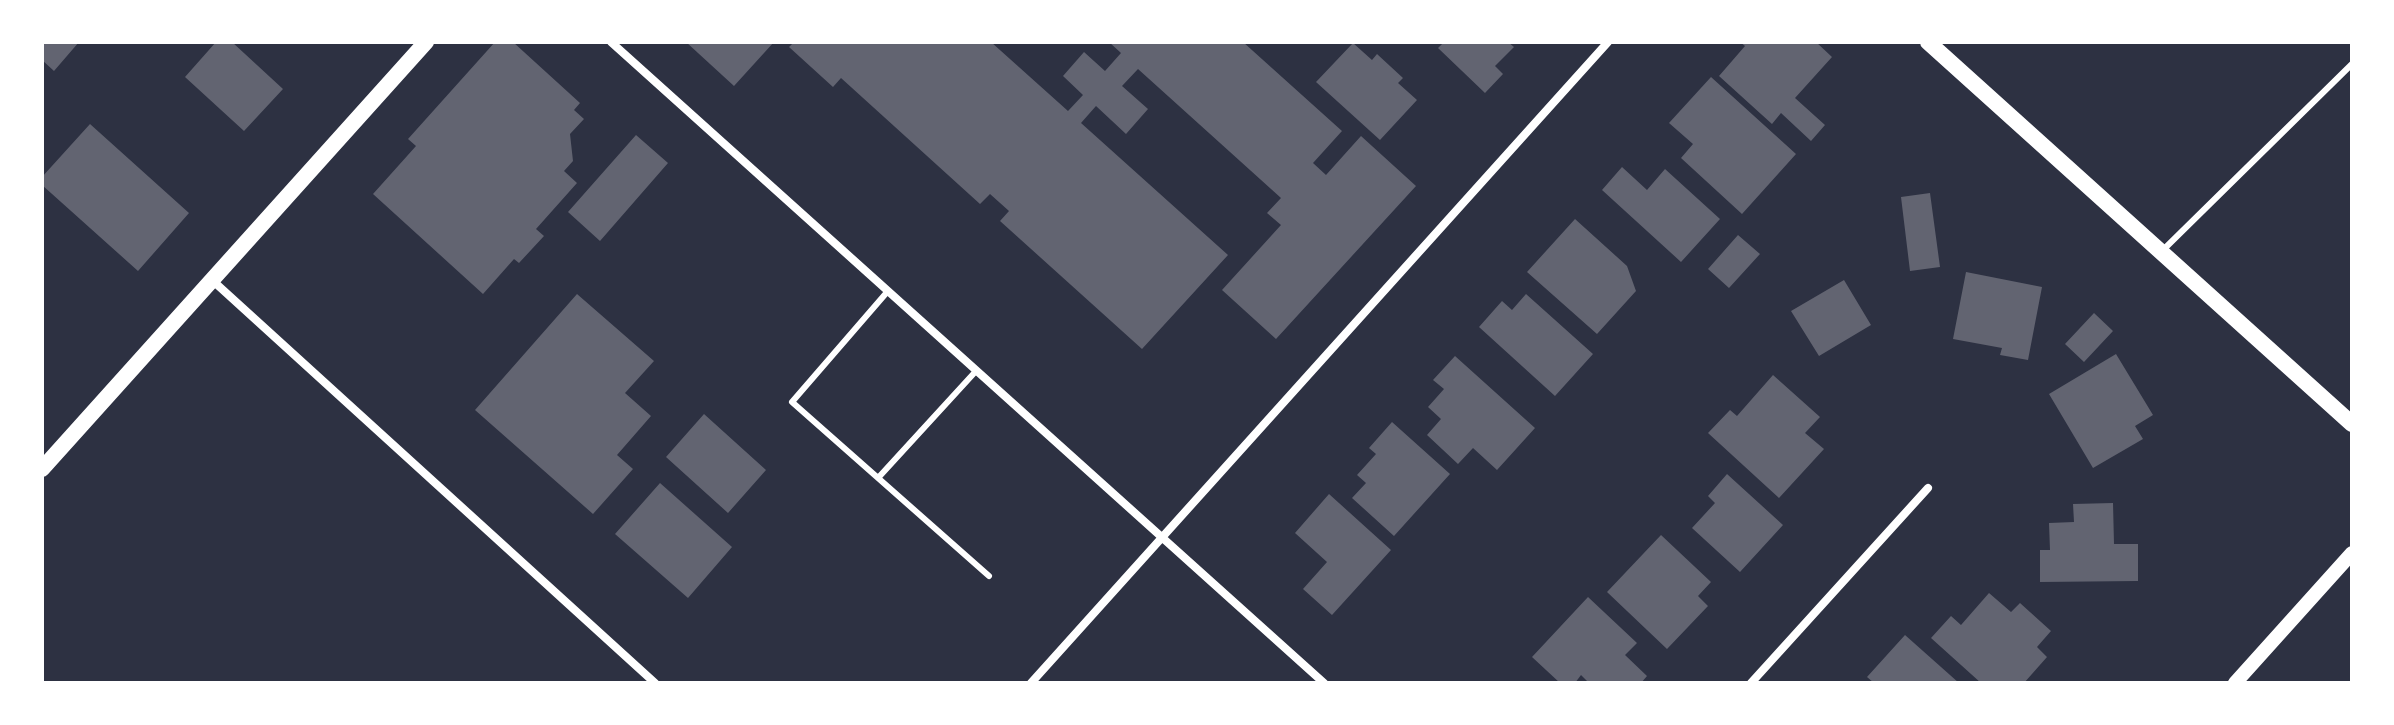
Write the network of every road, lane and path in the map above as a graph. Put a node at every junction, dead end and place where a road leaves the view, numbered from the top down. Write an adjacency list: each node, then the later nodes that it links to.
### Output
1 (426, 42): 7 (main road)
2 (611, 42): 8 (street)
3 (1608, 42): 14 (street)
4 (1928, 42): 6 (main road)
5 (2352, 64): 6 (lane)
6 (2161, 252): 10 (main road)
7 (212, 280): 11 (main road); 18 (street)
8 (888, 291): 9 (street); 12 (lane)
9 (976, 371): 12 (lane); 14 (street)
10 (2352, 424)
11 (42, 469)
12 (878, 478): 16 (lane)
13 (1928, 488): 21 (street)
14 (1162, 537): 19 (street); 20 (street)
15 (2352, 553): 17 (street)
16 (989, 576)
17 (2241, 681)
18 (655, 683)
19 (1031, 683)
20 (1324, 683)
21 (1751, 683)

